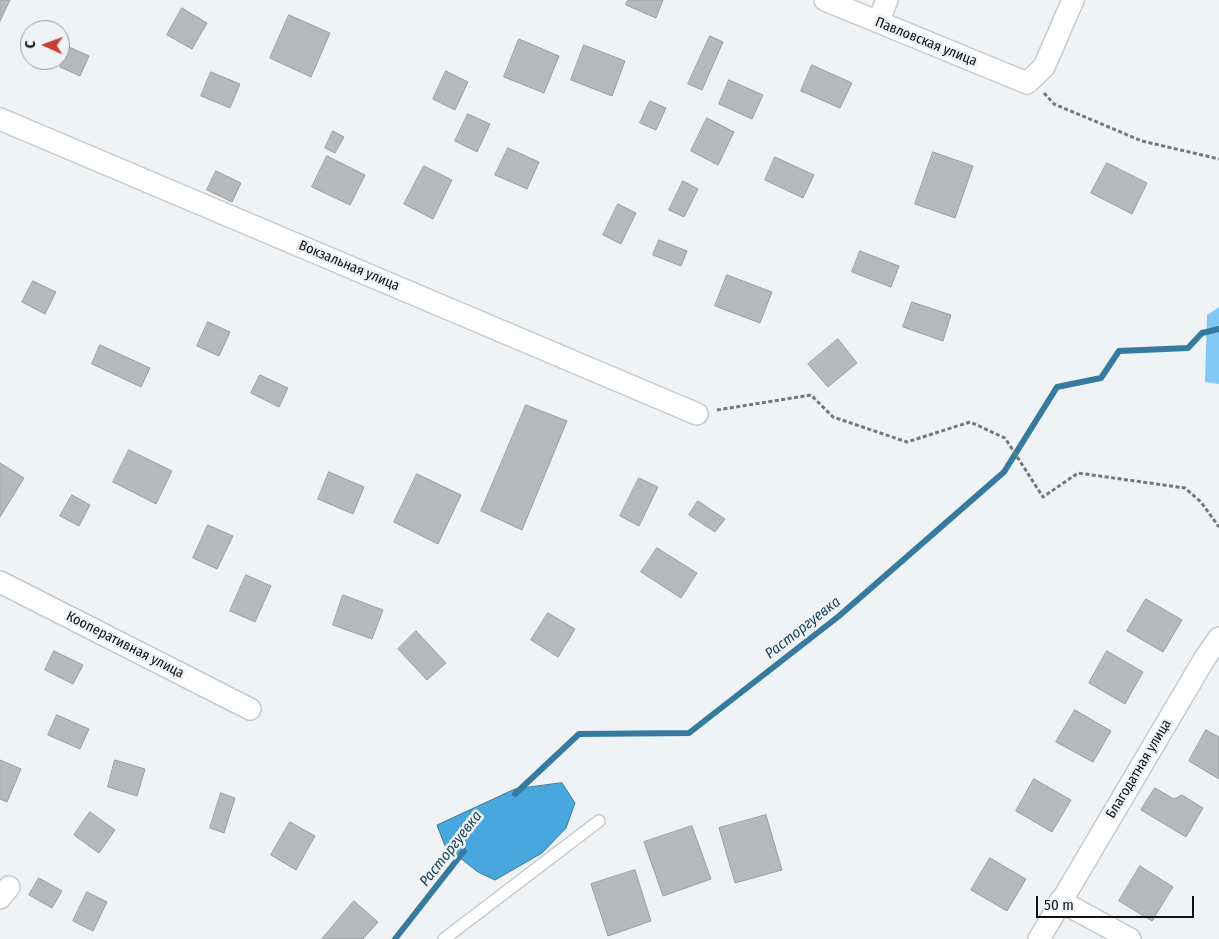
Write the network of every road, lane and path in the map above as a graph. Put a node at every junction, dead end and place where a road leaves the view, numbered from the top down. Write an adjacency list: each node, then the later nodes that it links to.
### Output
1 (825, 0): 4 (street, Павловская улица)
2 (887, 0): 4 (street)
3 (1073, 0): 5 (street)
4 (878, 22): 5 (street, Павловская улица)
5 (1027, 83): 7 (path)
6 (0, 119): 8 (street, Вокзальная улица)
7 (1219, 159)
8 (697, 414): 9 (path)
9 (1219, 528)
10 (0, 582): 12 (street, Кооперативная улица)
11 (1219, 638): 14 (street, Благодатная улица)
12 (250, 709)
13 (599, 821): 15 (lane)
14 (1060, 901): 16 (street, Благодатная улица); 17 (street)
15 (444, 939)
16 (1039, 939)
17 (1130, 939)

